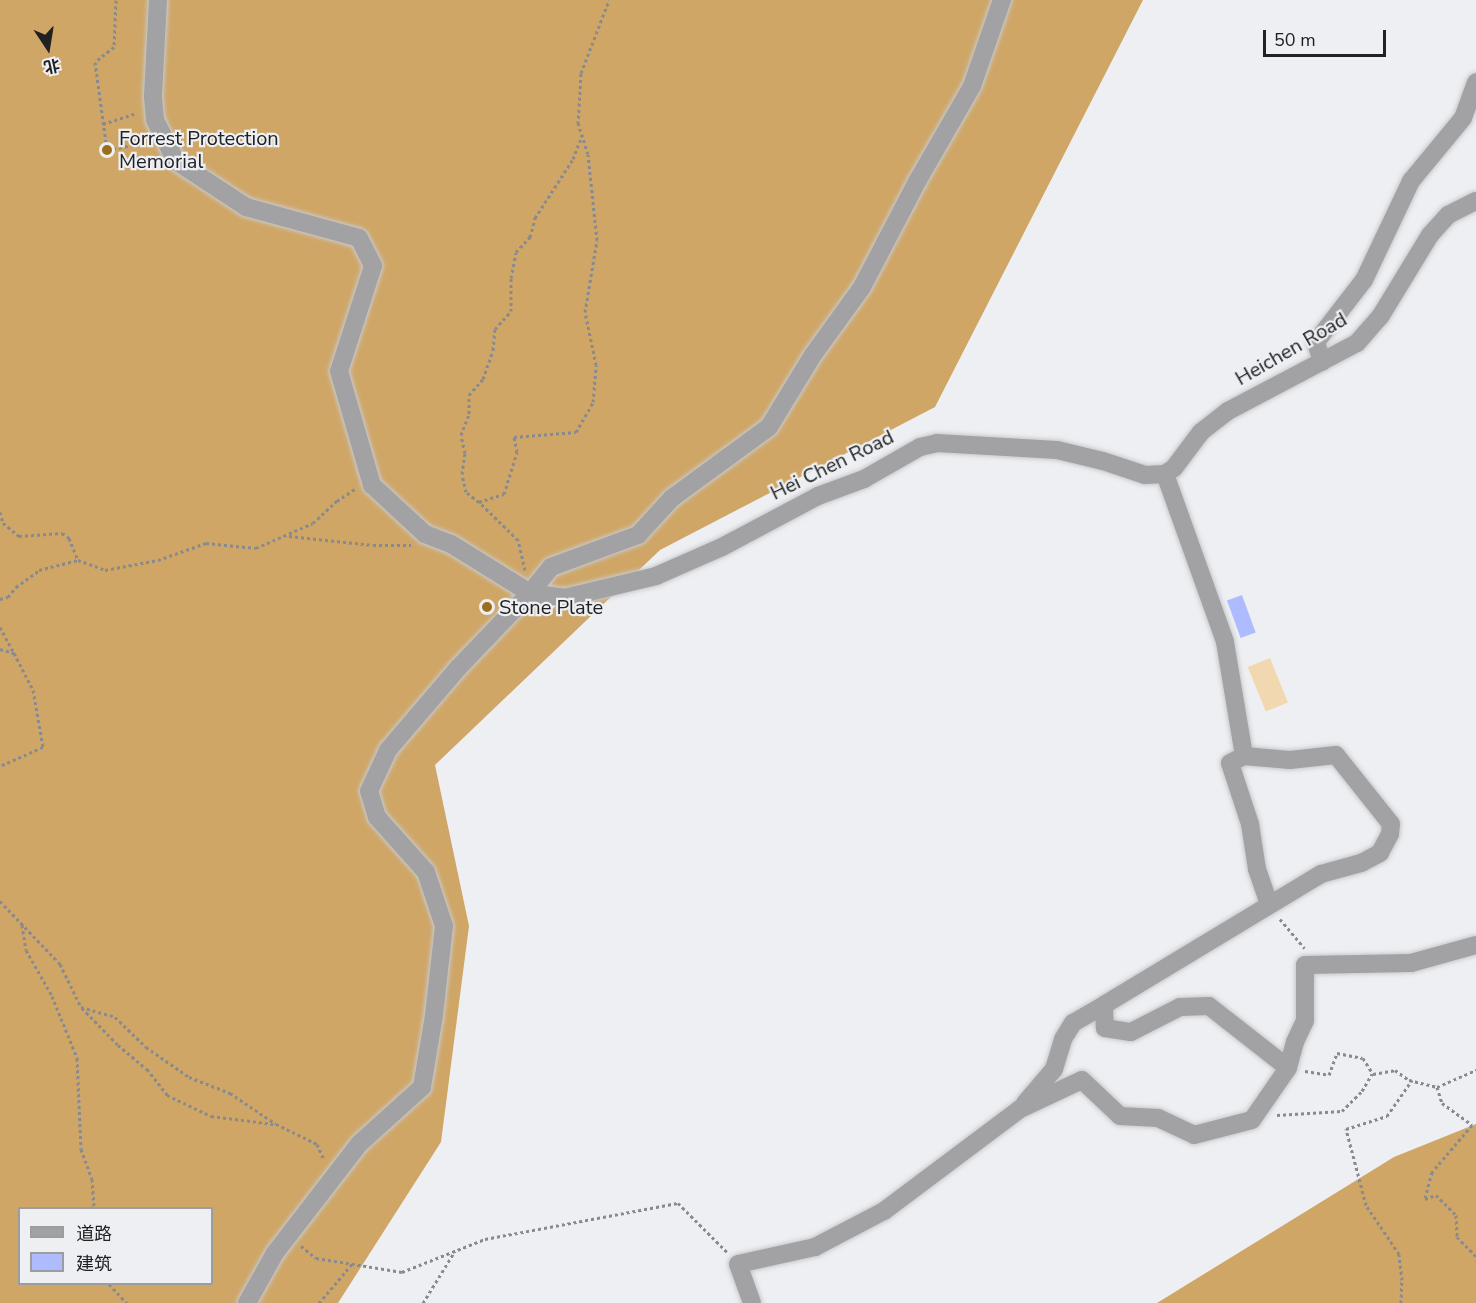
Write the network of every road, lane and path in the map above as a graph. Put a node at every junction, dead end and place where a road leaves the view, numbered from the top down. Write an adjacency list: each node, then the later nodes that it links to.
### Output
1 (116, 0): 7 (path)
2 (158, 0): 6 (street)
3 (609, 0): 8 (path)
4 (1002, 0): 19 (street)
5 (1476, 82): 11 (street)
6 (153, 97): 7 (path); 13 (street)
7 (103, 124): 9 (path)
8 (582, 135): 14 (path); 14 (path)
9 (153, 146)
10 (1476, 201): 11 (street, Heichen Road)
11 (1322, 363): 12 (street, Heichen Road)
12 (1165, 474): 19 (street, Hei Chen Road); 24 (street)
13 (372, 485): 16 (path); 19 (street)
14 (479, 502): 19 (path)
15 (0, 512): 18 (path)
16 (287, 536): 17 (path); 18 (path)
17 (420, 545)
18 (78, 560): 20 (path)
19 (530, 593): 40 (street)
20 (0, 599)
21 (0, 627): 23 (path)
22 (0, 649): 23 (path)
23 (14, 653): 25 (path)
24 (1244, 756): 27 (street); 27 (street)
25 (0, 766)
26 (0, 901): 28 (path)
27 (1269, 904): 30 (street)
28 (22, 925): 31 (path); 41 (path)
29 (1476, 945): 32 (street)
30 (1104, 1005): 32 (street); 37 (street)
31 (81, 1007): 39 (path); 39 (path)
32 (1288, 1068): 34 (path); 38 (street)
33 (1476, 1070): 36 (path)
34 (1372, 1074): 35 (path); 38 (path)
35 (1412, 1080): 36 (path); 53 (path)
36 (1437, 1087): 44 (path)
37 (1020, 1109): 38 (street); 46 (street)
38 (1252, 1120)
39 (276, 1124): 40 (path)
40 (333, 1178): 42 (street)
41 (94, 1207)
42 (288, 1236): 45 (path); 49 (street)
43 (455, 1251): 45 (path); 46 (path); 51 (path)
44 (1476, 1256)
45 (351, 1264): 50 (path)
46 (738, 1264): 52 (street)
47 (110, 1285): 48 (path)
48 (127, 1303)
49 (247, 1303)
50 (320, 1303)
51 (423, 1303)
52 (752, 1303)
53 (1401, 1303)

